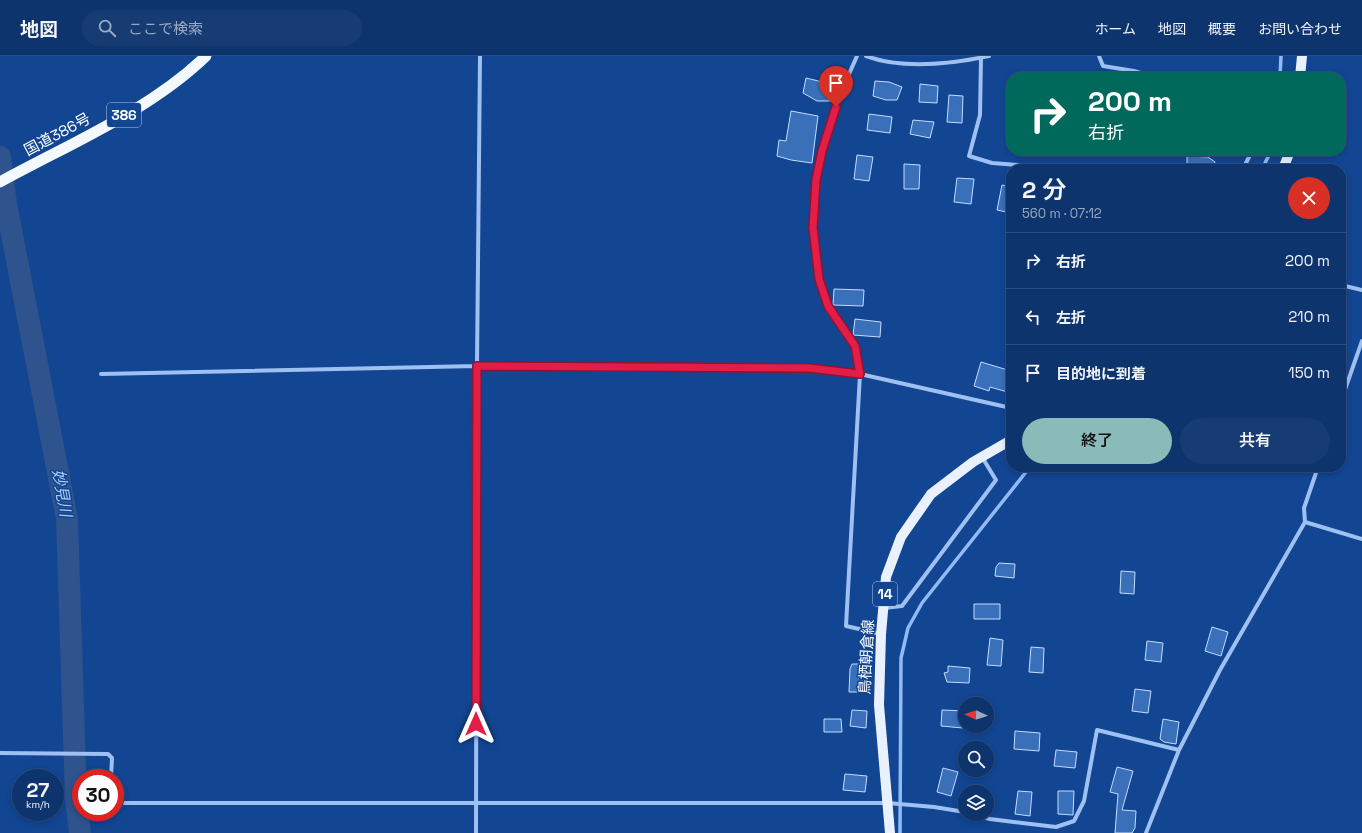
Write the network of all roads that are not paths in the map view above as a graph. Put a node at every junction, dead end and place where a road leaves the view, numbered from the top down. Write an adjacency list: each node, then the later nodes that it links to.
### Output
1 (206, 56): 12 (highway, 国道386号 / 386)
2 (480, 56): 16 (street)
3 (857, 56): 18 (street)
4 (866, 56): 8 (street)
5 (989, 56): 8 (street)
6 (1099, 56): 9 (street)
7 (1302, 56): 10 (main road)
8 (981, 58): 11 (street)
9 (1137, 72)
10 (1300, 72)
11 (1006, 164)
12 (0, 182)
13 (1346, 286): 14 (street)
14 (1362, 290)
15 (1362, 341): 19 (street)
16 (477, 366): 17 (street); 18 (street); 31 (street)
17 (101, 374)
18 (860, 374): 20 (street); 27 (street)
19 (1346, 387)
20 (1006, 407)
21 (1006, 443): 22 (main road, 鳥栖朝倉線 / 14)
22 (982, 457): 26 (main road, 鳥栖朝倉線 / 14); 26 (street)
23 (1316, 472): 24 (street)
24 (1305, 522): 25 (street); 28 (street)
25 (1362, 539)
26 (884, 608): 27 (main road, 鳥栖朝倉線 / 14)
27 (881, 634): 33 (main road, 鳥栖朝倉線 / 14)
28 (1179, 750): 35 (street); 38 (street)
29 (0, 753): 30 (street)
30 (111, 769)
31 (476, 802): 32 (street); 33 (street); 36 (street)
32 (124, 803)
33 (888, 803): 34 (street); 37 (main road, 鳥栖朝倉線 / 14)
34 (958, 811)
35 (994, 819)
36 (476, 833)
37 (890, 833)
38 (1146, 833)

